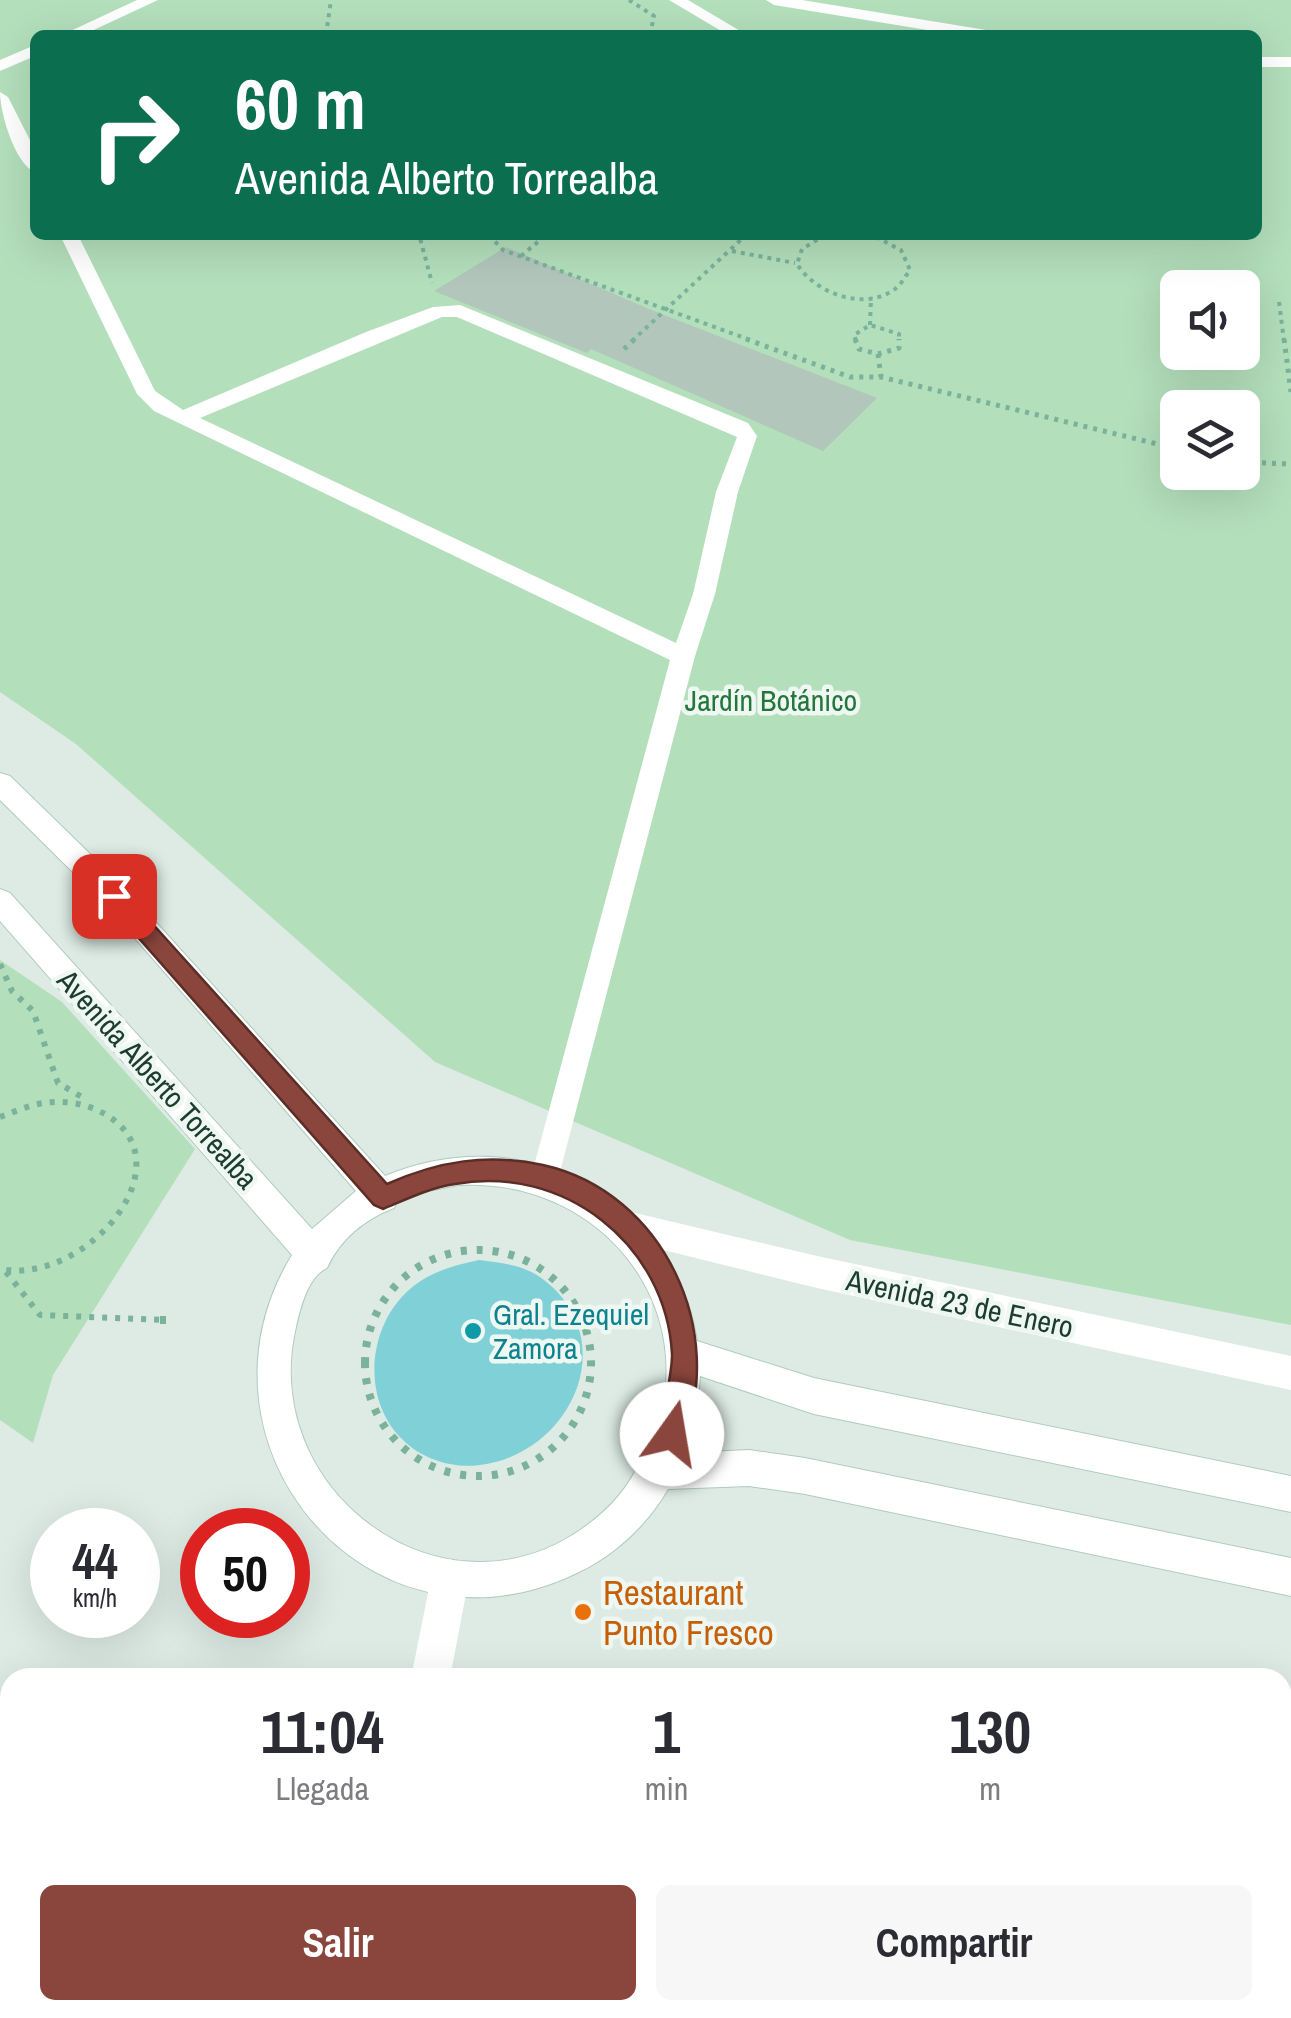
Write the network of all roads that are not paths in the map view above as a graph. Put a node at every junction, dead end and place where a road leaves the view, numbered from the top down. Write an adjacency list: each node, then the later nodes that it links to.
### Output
1 (150, 0): 4 (lane)
2 (676, 0): 5 (lane)
3 (774, 0): 6 (lane)
4 (81, 30)
5 (730, 30)
6 (956, 30)
7 (30, 52): 10 (lane)
8 (1262, 62): 9 (lane)
9 (1291, 62)
10 (0, 66)
11 (0, 97): 12 (lane)
12 (30, 157)
13 (71, 240): 14 (lane)
14 (181, 418): 15 (lane); 15 (lane)
15 (683, 656): 18 (lane)
16 (0, 783): 19 (main road)
17 (0, 901): 21 (main road, Avenida Alberto Torrealba)
18 (546, 1176): 19 (main road); 20 (main road)
19 (383, 1197): 21 (main road)
20 (631, 1227): 22 (main road); 23 (main road, Avenida 23 de Enero)
21 (315, 1258): 27 (main road)
22 (685, 1354): 24 (main road); 25 (main road)
23 (1291, 1373)
24 (654, 1472): 26 (main road); 27 (main road)
25 (1291, 1494)
26 (1291, 1577)
27 (450, 1578): 28 (main road)
28 (432, 1668)

